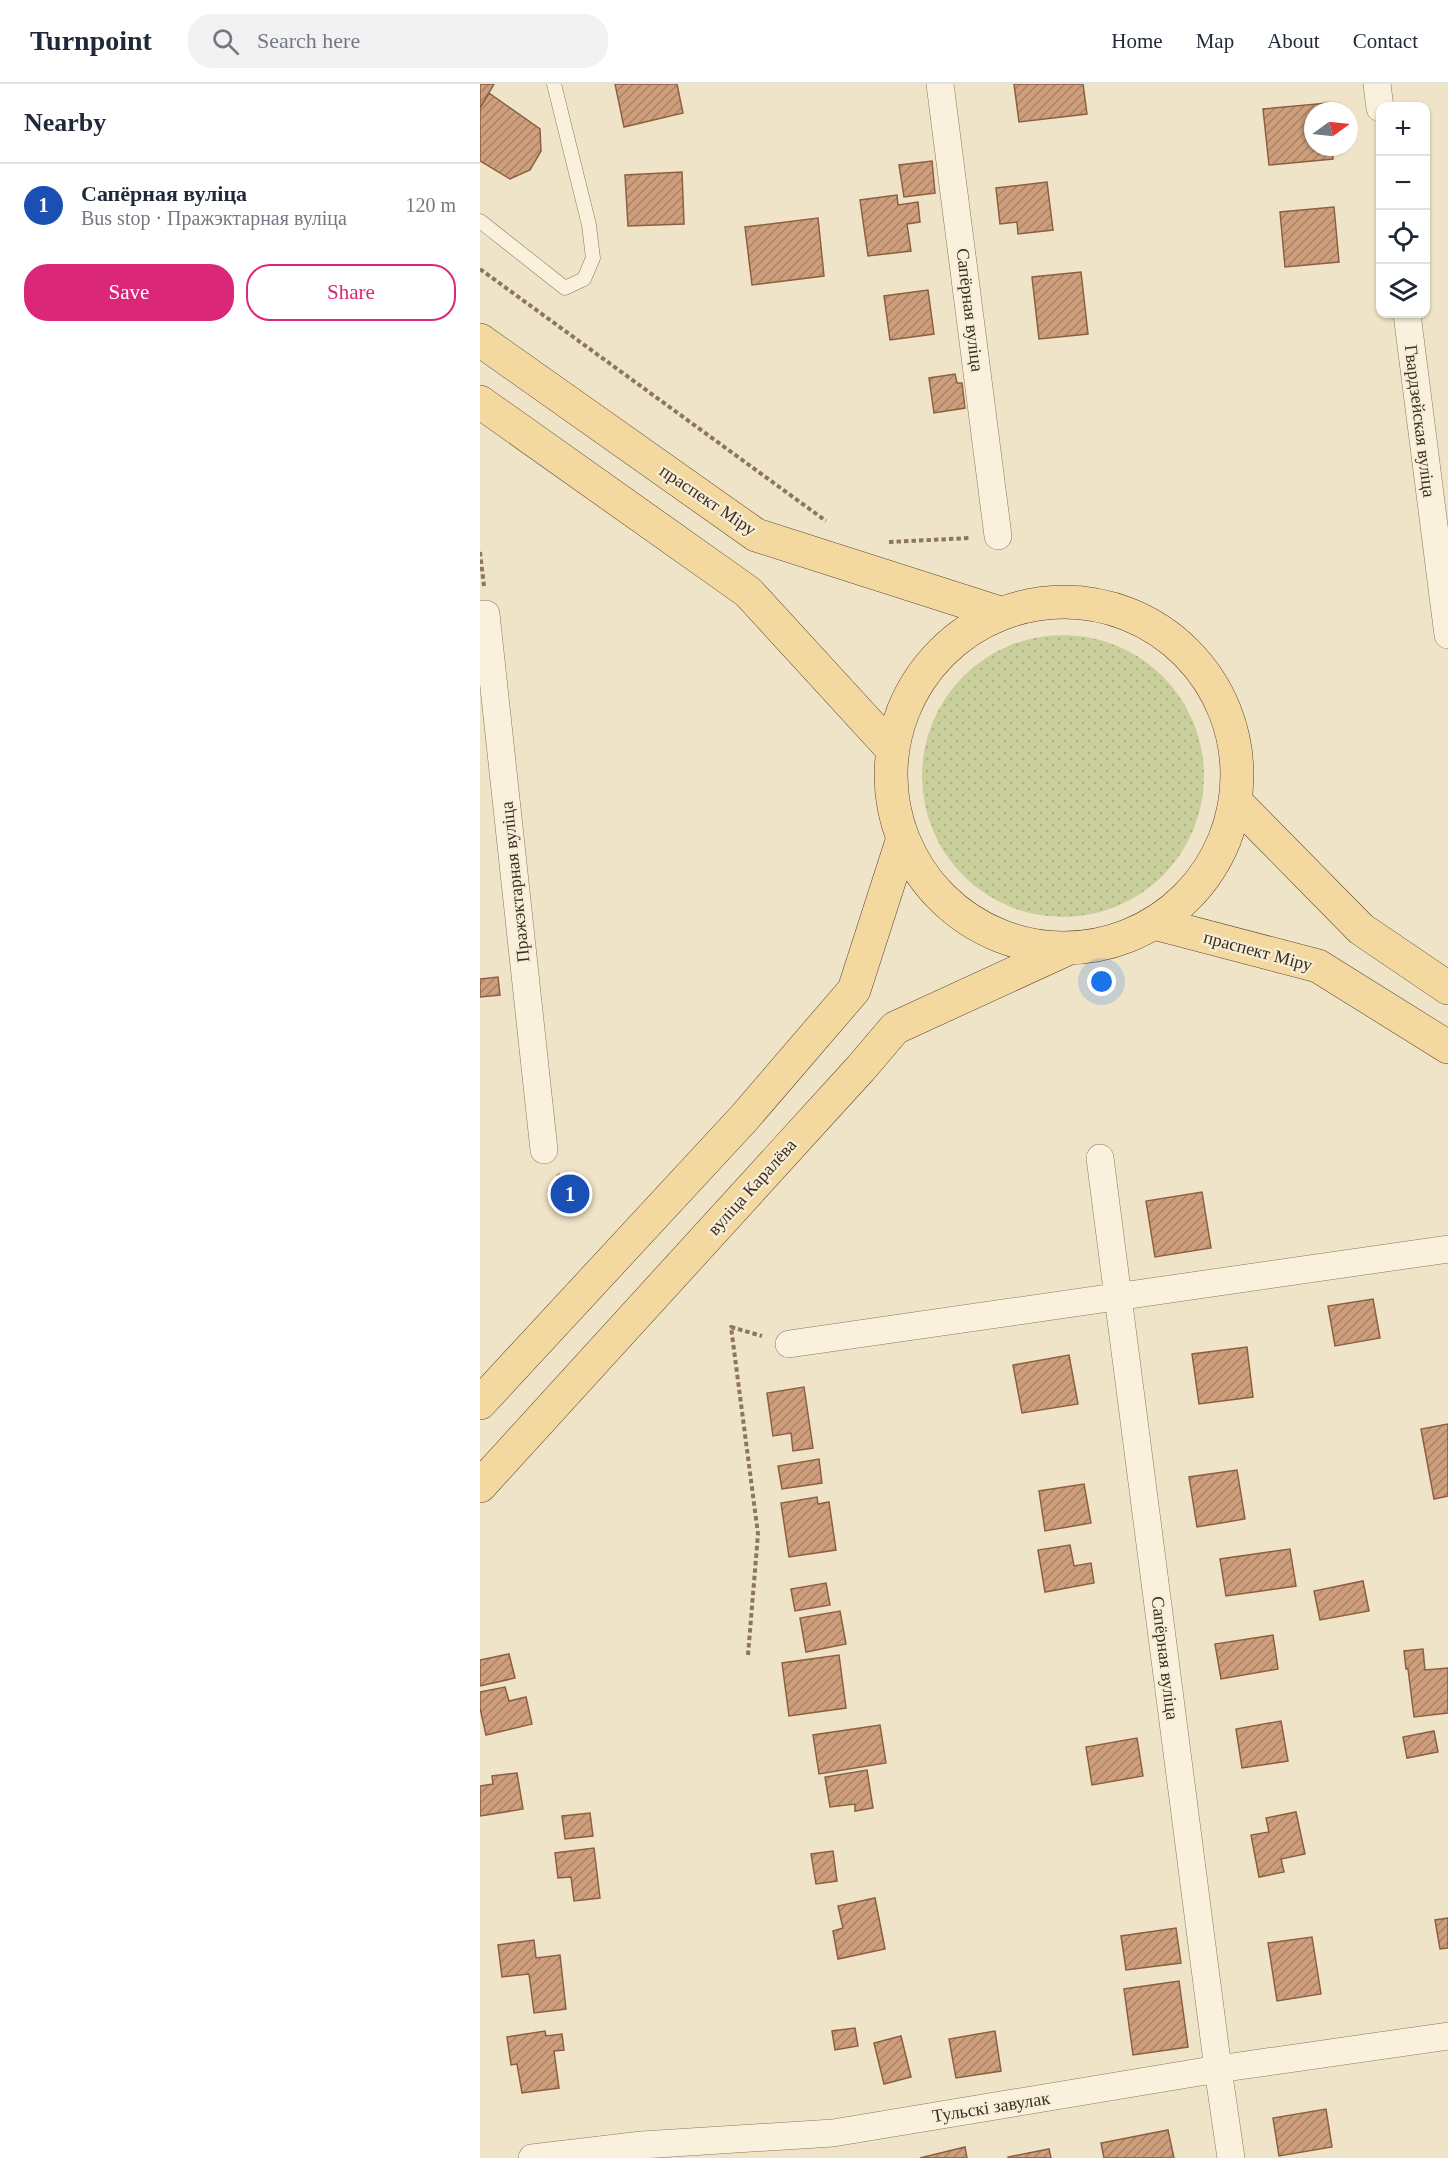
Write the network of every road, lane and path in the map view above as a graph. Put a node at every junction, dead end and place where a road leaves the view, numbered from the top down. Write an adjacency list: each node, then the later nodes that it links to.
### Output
1 (554, 84): 5 (lane)
2 (940, 84): 12 (street, Сапёрная вуліца)
3 (1377, 84): 4 (street)
4 (1379, 102)
5 (480, 220)
6 (480, 268): 11 (path)
7 (1408, 318): 10 (street, Гвардзейская вуліца)
8 (480, 340): 14 (main road, праспект Міру)
9 (480, 402): 17 (main road)
10 (1439, 495): 16 (street, Гвардзейская вуліца)
11 (828, 522)
12 (998, 536): 13 (path)
13 (880, 542)
14 (1000, 613): 17 (main road); 18 (main road)
15 (483, 614): 24 (street, Пражэктарная вуліца)
16 (1448, 635)
17 (892, 749): 19 (main road)
18 (1235, 801): 20 (main road); 22 (main road)
19 (903, 838): 21 (main road); 30 (main road)
20 (1154, 923): 21 (main road); 23 (main road, праспект Міру)
21 (1068, 948): 31 (main road, вуліца Каралёва)
22 (1448, 988)
23 (1448, 1047)
24 (544, 1150)
25 (1100, 1158): 27 (street, Сапёрная вуліца)
26 (1448, 1249): 27 (street)
27 (1118, 1296): 29 (street); 34 (street, Сапёрная вуліца)
28 (731, 1327): 32 (path)
29 (789, 1344)
30 (480, 1403)
31 (480, 1486)
32 (748, 1655)
33 (1448, 2036): 34 (street, Тульскі завулак)
34 (1218, 2069): 35 (street, Тульскі завулак); 36 (street, Сапёрная вуліца)
35 (532, 2158)
36 (1231, 2158)

